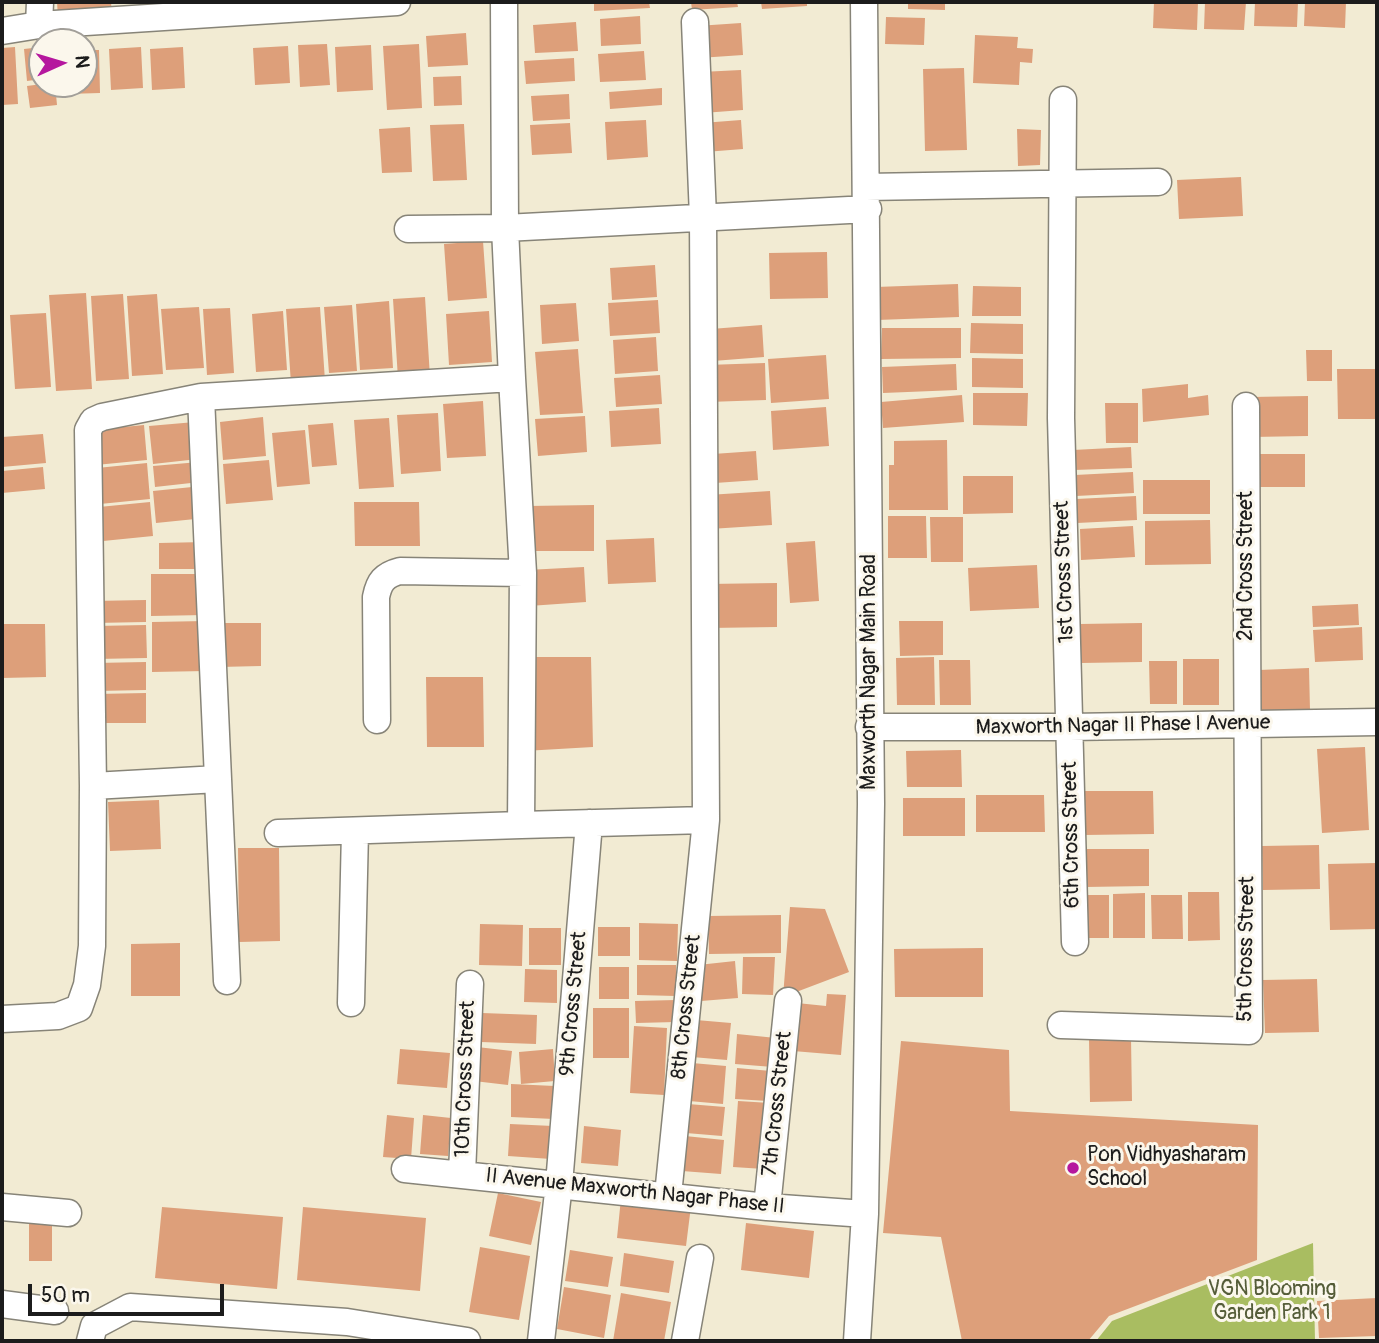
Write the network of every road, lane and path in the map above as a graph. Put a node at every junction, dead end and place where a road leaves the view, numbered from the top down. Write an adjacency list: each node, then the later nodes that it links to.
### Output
1 (397, 2): 4 (street)
2 (504, 2): 13 (street)
3 (864, 2): 11 (street, Maxworth Nagar Main Road)
4 (218, 8): 5 (street)
5 (39, 13): 7 (street)
6 (695, 22): 12 (street, 8th Cross Street)
7 (2, 31)
8 (1063, 100): 10 (street)
9 (1158, 182): 10 (street)
10 (1064, 184): 11 (street); 23 (street, 1st Cross Street)
11 (867, 198): 12 (street); 22 (street, Maxworth Nagar Main Road)
12 (703, 218): 13 (street); 26 (street, 8th Cross Street)
13 (506, 228): 14 (street); 15 (street)
14 (408, 229)
15 (513, 378): 16 (street); 18 (street)
16 (201, 397): 24 (street); 25 (street)
17 (1246, 406): 21 (street, 2nd Cross Street)
18 (523, 573): 19 (street); 28 (street)
19 (376, 720)
20 (1377, 722): 21 (street, Maxworth Nagar II Phase I Avenue)
21 (1248, 725): 23 (street, Maxworth Nagar II Phase I Avenue); 37 (street, 5th Cross Street)
22 (869, 727): 23 (street, Maxworth Nagar II Phase I Avenue); 45 (street, Maxworth Nagar Main Road)
23 (1070, 727): 31 (street, 6th Cross Street)
24 (218, 779): 25 (street); 32 (street)
25 (93, 786): 36 (street)
26 (706, 820): 27 (street); 41 (street, 8th Cross Street)
27 (589, 823): 28 (street); 40 (street, 9th Cross Street)
28 (521, 825): 29 (street)
29 (355, 831): 30 (street); 35 (street)
30 (278, 833)
31 (1075, 942)
32 (227, 981)
33 (470, 984): 39 (street, 10th Cross Street)
34 (788, 1001): 43 (street, 7th Cross Street)
35 (351, 1003)
36 (2, 1019)
37 (1061, 1025)
38 (405, 1169): 39 (street, II Avenue Maxworth Nagar Phase II)
39 (462, 1174): 40 (street, II Avenue Maxworth Nagar Phase II)
40 (559, 1184): 41 (street, II Avenue Maxworth Nagar Phase II); 52 (street, 9th Cross Street)
41 (668, 1195): 43 (street, II Avenue Maxworth Nagar Phase II)
42 (2, 1207): 44 (street)
43 (767, 1207): 45 (street, II Avenue Maxworth Nagar Phase II)
44 (68, 1213)
45 (866, 1214): 54 (street, Maxworth Nagar Main Road)
46 (699, 1258): 53 (street)
47 (2, 1304): 48 (street)
48 (55, 1311)
49 (343, 1328): 50 (street); 51 (street)
50 (90, 1341)
51 (467, 1341)
52 (541, 1341)
53 (685, 1341)
54 (857, 1341)

